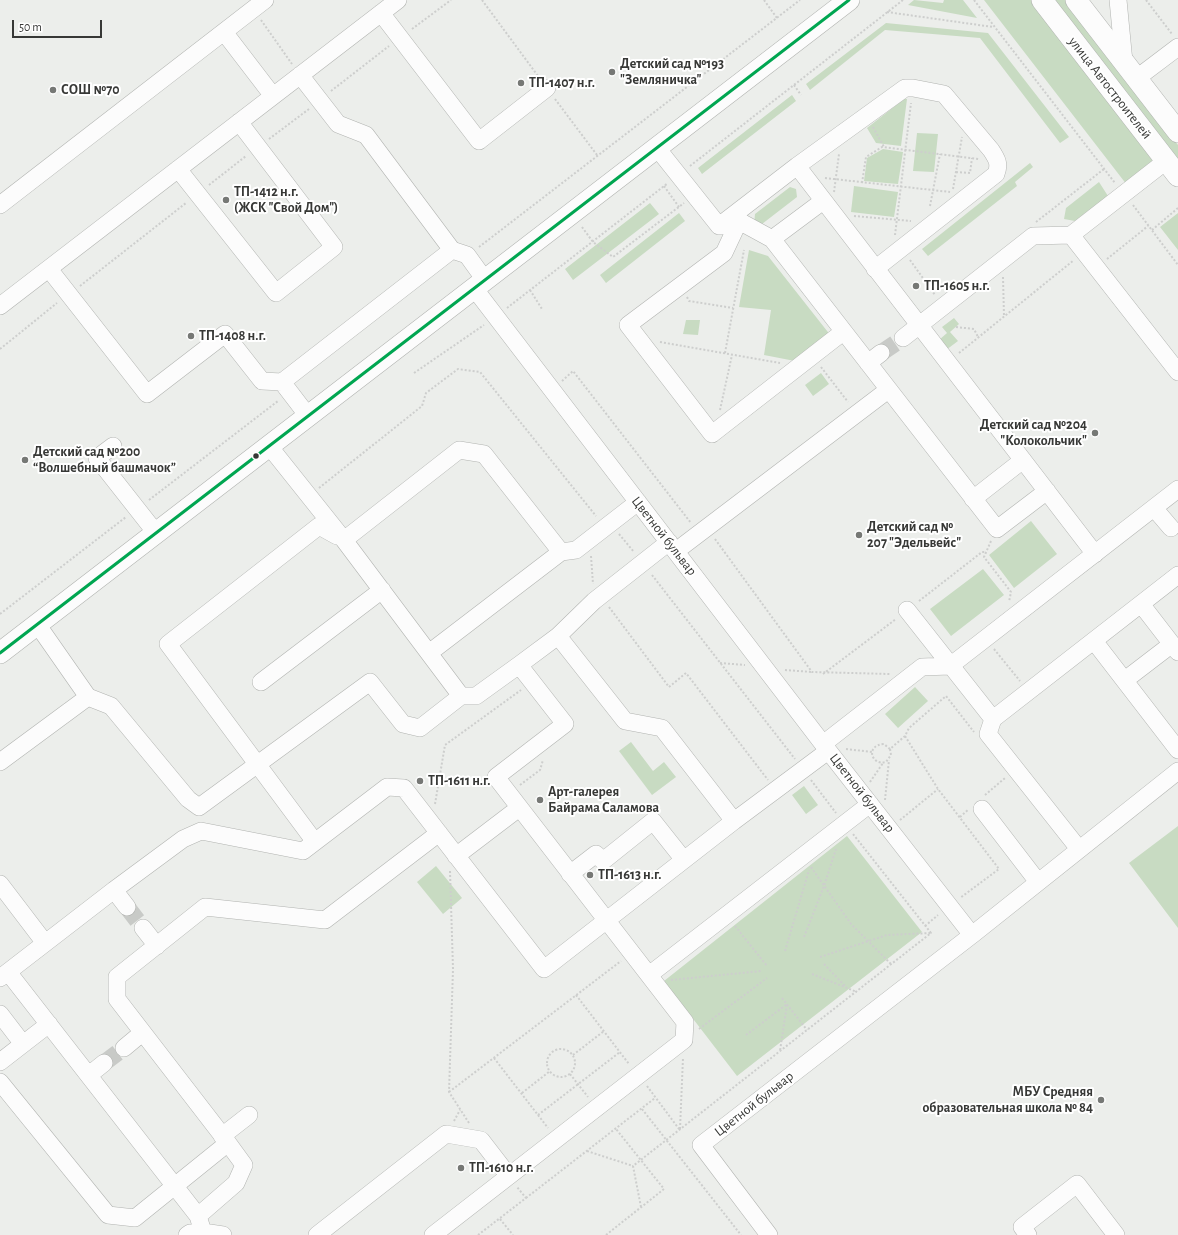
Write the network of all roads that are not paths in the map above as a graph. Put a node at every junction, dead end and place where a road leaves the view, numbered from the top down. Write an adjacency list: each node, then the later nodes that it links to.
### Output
1 (398, 0): 7 (street)
2 (849, 0): 17 (main road)
3 (1042, 0): 18 (main road, улица Автостроителей)
4 (1076, 0): 10 (main road, улица Автостроителей)
5 (1118, 0): 10 (street)
6 (259, 5): 8 (street)
7 (381, 13): 11 (street); 13 (street)
8 (224, 32): 14 (street); 22 (street)
9 (1176, 41): 12 (street)
10 (1124, 62): 12 (main road, улица Автостроителей)
11 (300, 75): 14 (street); 27 (street)
12 (1137, 78): 16 (main road, улица Автостроителей)
13 (547, 88)
14 (273, 96): 15 (street)
15 (239, 122): 19 (street); 19 (street)
16 (1178, 132)
17 (657, 148): 24 (street); 30 (main road)
18 (1172, 168): 25 (street)
19 (178, 169): 28 (street)
20 (800, 171): 21 (street); 24 (street); 29 (street)
21 (828, 199): 26 (street); 29 (street)
22 (0, 205)
23 (739, 221): 24 (street); 26 (street); 33 (street)
24 (719, 226)
25 (1072, 235): 32 (street); 35 (street)
26 (772, 240): 33 (street)
27 (452, 250): 30 (street, Цветной бульвар); 36 (street)
28 (49, 269): 31 (street); 36 (street)
29 (875, 269): 32 (street)
30 (480, 284): 38 (main road); 45 (street, Цветной бульвар)
31 (0, 306)
32 (919, 325): 34 (street); 41 (street)
33 (843, 332): 37 (street)
34 (903, 338)
35 (1178, 372)
36 (282, 382): 38 (street)
37 (888, 390): 44 (street); 50 (street)
38 (308, 416): 40 (main road)
39 (113, 446): 48 (street)
40 (269, 446): 48 (main road); 49 (street)
41 (1023, 460): 43 (street); 44 (street)
42 (1178, 489): 46 (street)
43 (1047, 491): 44 (street); 52 (street)
44 (973, 499)
45 (638, 502): 50 (street, Цветной бульвар); 51 (street)
46 (1154, 508): 47 (street); 52 (street)
47 (1171, 528)
48 (156, 533): 57 (main road)
49 (344, 540): 51 (street); 54 (street); 73 (street)
50 (672, 547): 58 (street); 70 (street, Цветной бульвар)
51 (561, 552): 62 (street)
52 (1095, 554): 64 (street)
53 (1178, 575): 55 (street)
54 (382, 590): 62 (street); 66 (street)
55 (1141, 604): 59 (street); 60 (street)
56 (907, 610): 64 (street)
57 (37, 624): 61 (main road); 68 (street)
58 (558, 636): 63 (street); 79 (street)
59 (1094, 641): 65 (street); 69 (street)
60 (1175, 648): 65 (street)
61 (0, 653)
62 (429, 653): 67 (street)
63 (519, 665): 67 (street); 78 (street)
64 (950, 666): 69 (street); 70 (street)
65 (1125, 680): 71 (street)
66 (262, 682)
67 (461, 696): 73 (street)
68 (88, 697): 72 (street); 77 (street)
69 (993, 719): 83 (street)
70 (828, 750): 75 (street, Цветной бульвар); 79 (street)
71 (1178, 750)
72 (0, 762)
73 (258, 766): 77 (street); 82 (street)
74 (1178, 771): 83 (street)
75 (872, 799): 93 (street, Цветной бульвар); 97 (street)
76 (979, 804): 87 (street)
77 (199, 807): 81 (street)
78 (519, 808): 84 (street); 86 (street)
79 (734, 821): 85 (street)
80 (435, 828): 82 (street); 84 (street); 95 (street)
81 (201, 831): 82 (street); 89 (street)
82 (315, 842)
83 (1079, 849): 87 (street)
84 (454, 853): 91 (street)
85 (684, 860): 86 (street); 91 (street)
86 (570, 874): 91 (street)
87 (1038, 882): 93 (street)
88 (0, 884): 94 (street)
89 (114, 890): 90 (street); 94 (street)
90 (127, 907)
91 (607, 921): 97 (street)
92 (143, 928): 95 (street)
93 (972, 935): 116 (street, Цветной бульвар)
94 (45, 943): 96 (street)
95 (157, 946): 100 (street)
96 (4, 975): 99 (street)
97 (651, 978): 109 (street)
98 (0, 1014): 101 (street)
99 (49, 1024): 101 (street); 105 (street)
100 (142, 1033): 102 (street); 108 (street)
101 (23, 1044): 103 (street)
102 (124, 1048)
103 (0, 1062)
104 (104, 1063): 105 (street)
105 (89, 1075): 110 (street)
106 (0, 1082): 110 (street)
107 (248, 1115): 108 (street)
108 (225, 1140): 110 (street); 111 (street)
109 (508, 1175): 114 (street); 115 (street)
110 (175, 1185): 111 (street)
111 (198, 1216): 112 (street)
112 (195, 1233): 113 (street)
113 (223, 1235)
114 (316, 1235)
115 (433, 1235)
116 (769, 1235)
117 (1028, 1235): 118 (street)
118 (1116, 1235)

